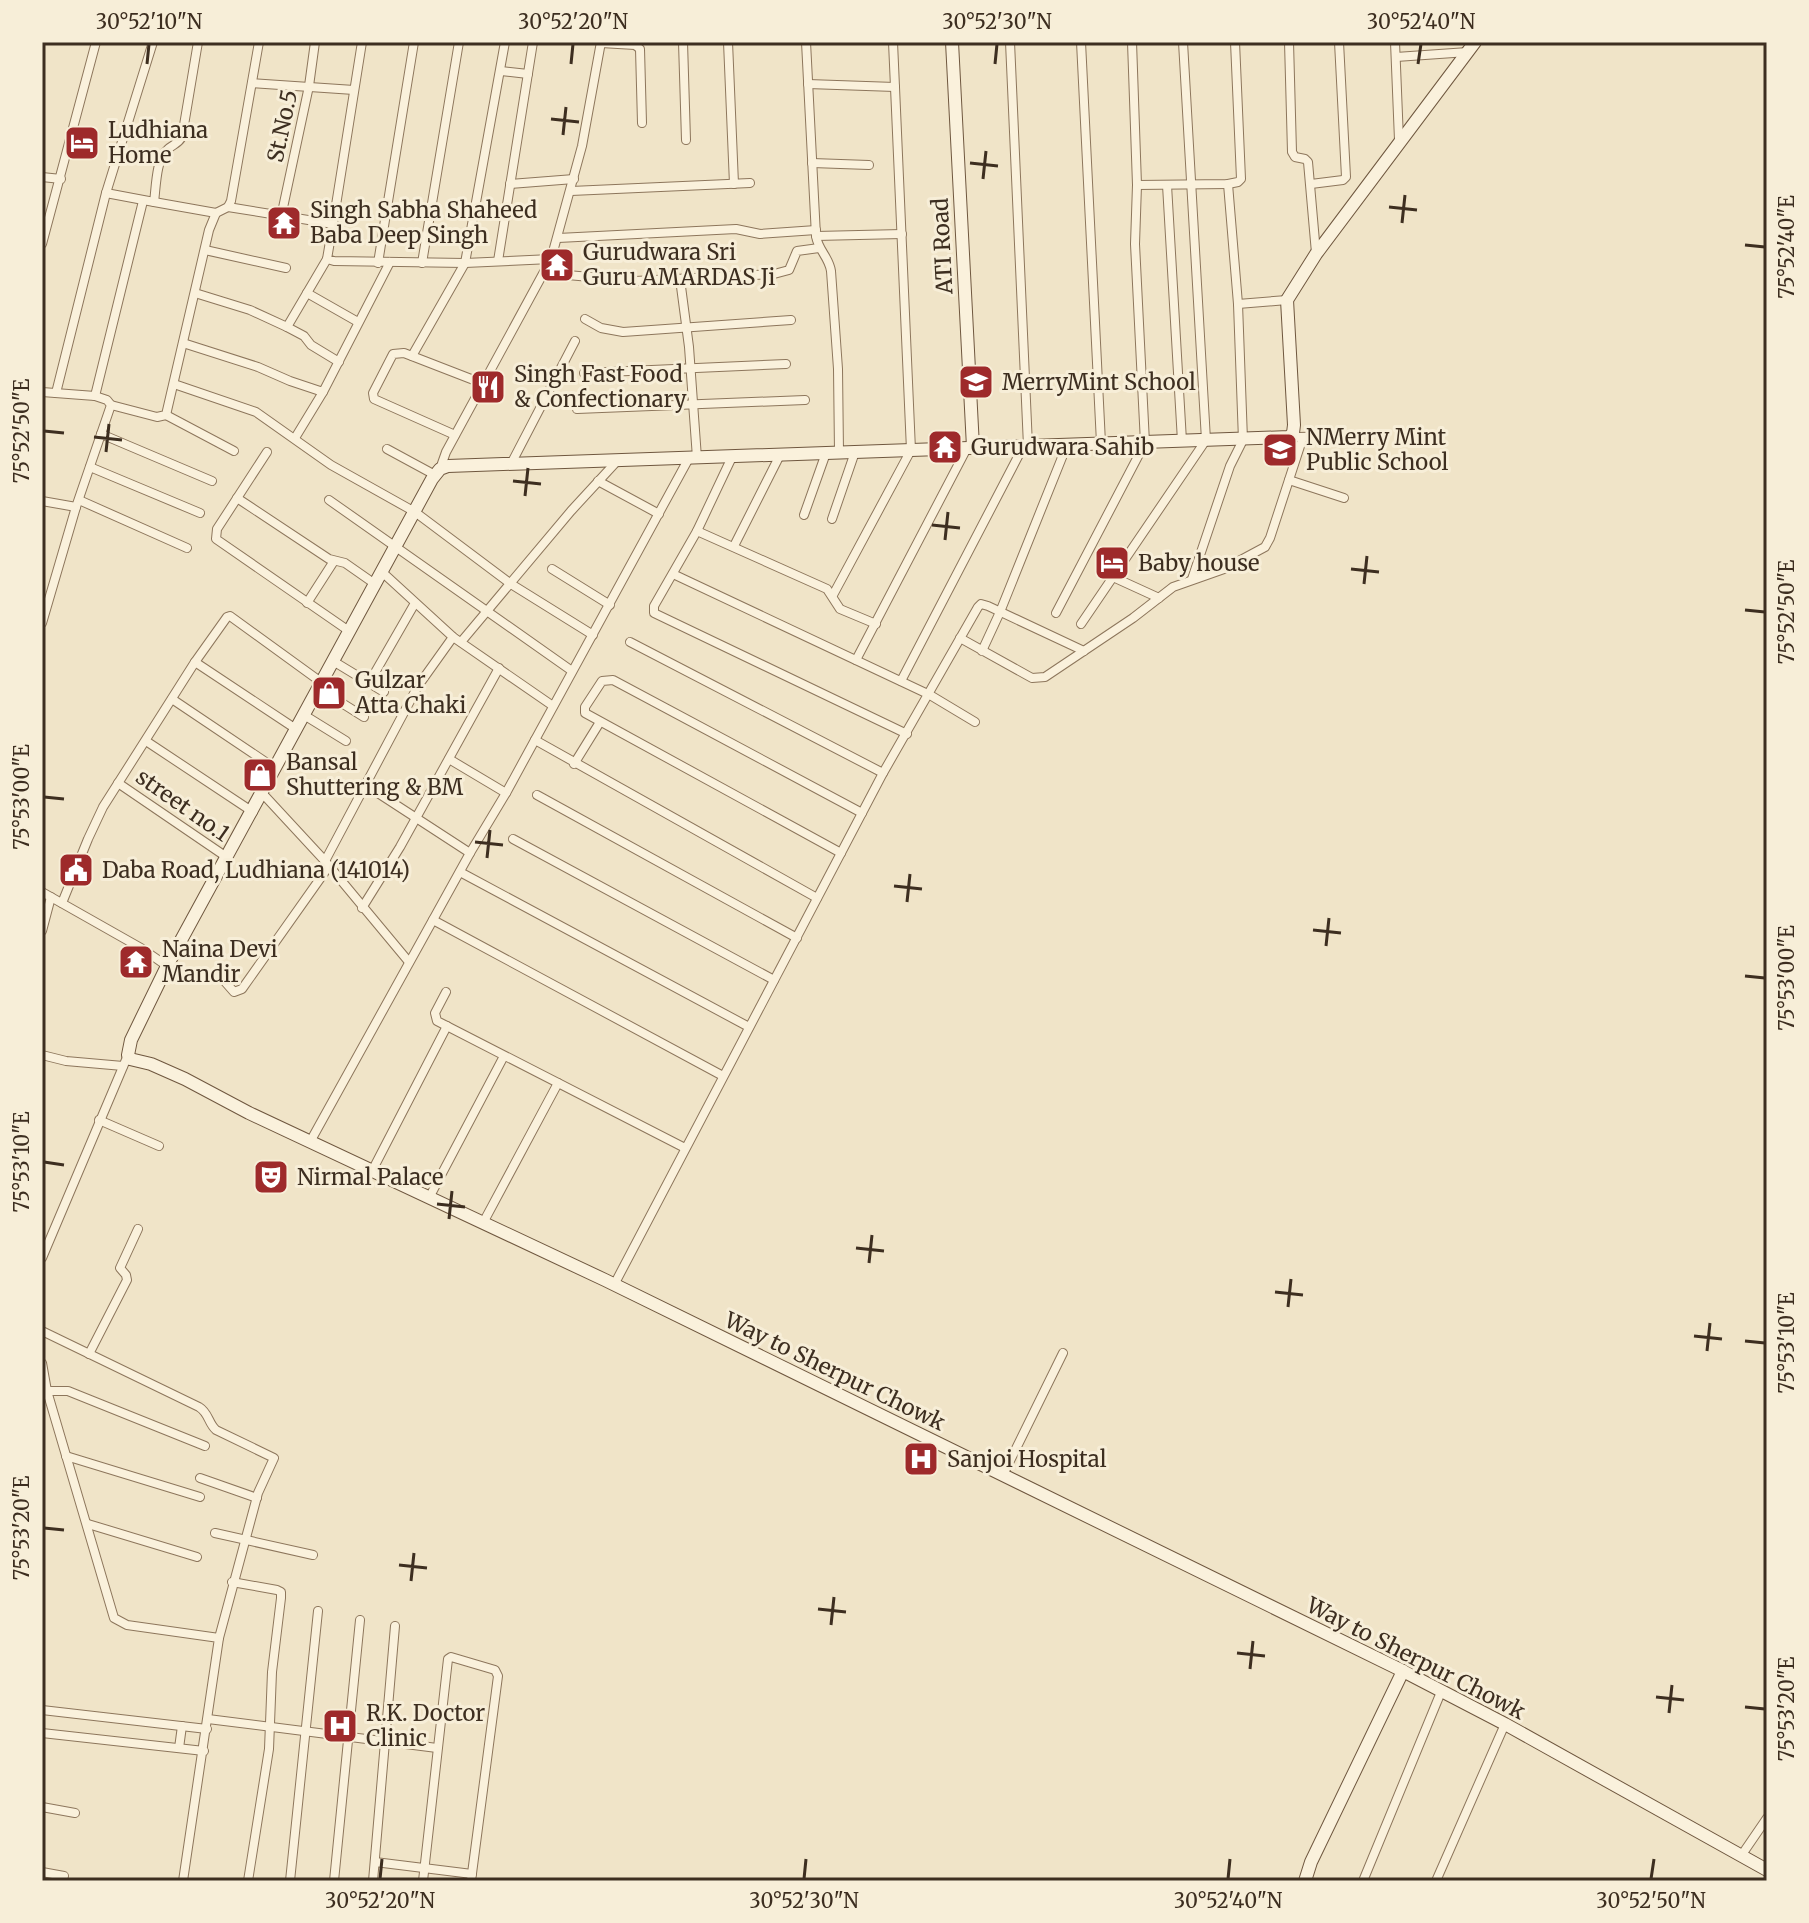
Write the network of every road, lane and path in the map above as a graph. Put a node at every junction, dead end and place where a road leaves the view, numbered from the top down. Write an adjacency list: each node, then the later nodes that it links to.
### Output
1 (96, 42): 40 (street)
2 (153, 42): 51 (street)
3 (198, 42): 53 (street)
4 (259, 42): 29 (street)
5 (315, 42): 31 (street, St.No.5)
6 (362, 42): 33 (street)
7 (414, 42): 69 (street)
8 (459, 42): 70 (street)
9 (505, 42): 27 (street)
10 (533, 42): 28 (street)
11 (601, 42): 34 (street); 41 (street)
12 (683, 42): 35 (street)
13 (728, 42): 44 (street)
14 (806, 42): 30 (street)
15 (893, 42): 32 (street)
16 (952, 42): 115 (street, ATI Road)
17 (1010, 42): 114 (street)
18 (1081, 42): 111 (street)
19 (1132, 42): 47 (street)
20 (1183, 42): 49 (street)
21 (1235, 42): 45 (street)
22 (1289, 42): 46 (street)
23 (1339, 42): 46 (street)
24 (1395, 42): 26 (street)
25 (1472, 47): 26 (street); 36 (street)
26 (1396, 57): 36 (street)
27 (501, 71): 28 (street); 71 (street)
28 (528, 74): 43 (street)
29 (252, 83): 31 (street); 54 (street)
30 (808, 84): 32 (street); 37 (street)
31 (309, 86): 33 (street); 56 (street, St.No.5)
32 (895, 87): 59 (street)
33 (354, 90): 57 (street)
34 (642, 123)
35 (686, 140)
36 (1399, 140): 64 (street)
37 (812, 163): 38 (street); 58 (street)
38 (869, 165)
39 (42, 177): 40 (street)
40 (61, 179): 61 (street)
41 (574, 179): 43 (street); 50 (street)
42 (750, 183): 44 (street)
43 (510, 184): 67 (street)
44 (734, 184): 50 (street)
45 (1228, 184): 49 (street); 78 (street)
46 (1311, 184): 64 (street)
47 (1137, 185): 48 (street); 112 (street)
48 (1167, 185): 49 (street); 110 (street)
49 (1190, 186): 108 (street)
50 (571, 191): 60 (street)
51 (106, 193): 52 (street); 95 (street)
52 (143, 201): 53 (street); 96 (street)
53 (154, 202): 55 (street)
54 (228, 207): 55 (street); 56 (street)
55 (216, 213): 63 (street)
56 (281, 217): 57 (street)
57 (333, 224): 65 (street)
58 (816, 233): 59 (street); 60 (street); 62 (street)
59 (902, 234): 117 (street)
60 (558, 238): 66 (street)
61 (42, 244)
62 (819, 248): 74 (street); 121 (street)
63 (205, 250): 72 (street); 75 (street)
64 (1316, 254): 77 (street)
65 (327, 259): 69 (street); 76 (street)
66 (551, 259): 67 (street); 73 (street)
67 (498, 261): 71 (street)
68 (390, 262): 69 (street); 70 (street); 81 (street)
69 (378, 263)
70 (422, 263): 71 (street)
71 (465, 263): 86 (street)
72 (286, 268)
73 (545, 273): 74 (street); 92 (street)
74 (680, 279): 83 (street)
75 (195, 293): 82 (street); 85 (street)
76 (307, 293): 81 (street); 82 (street)
77 (1287, 300): 78 (street); 105 (street)
78 (1238, 304): 109 (street)
79 (585, 319): 83 (street)
80 (791, 320): 83 (street)
81 (358, 322): 87 (street)
82 (287, 327): 87 (street)
83 (686, 328): 89 (street)
84 (575, 341): 126 (street)
85 (183, 343): 91 (street); 94 (street)
86 (412, 356): 92 (street); 103 (street)
87 (339, 362): 94 (street)
88 (786, 364): 89 (street)
89 (691, 368): 90 (street); 99 (street)
90 (584, 373)
91 (174, 384): 101 (street); 107 (street)
92 (484, 384): 103 (street)
93 (42, 392): 95 (street)
94 (323, 392): 107 (street)
95 (56, 393): 96 (street)
96 (95, 396): 98 (street)
97 (805, 400): 99 (street)
98 (111, 405): 101 (street); 102 (street)
99 (694, 406): 100 (street); 124 (street)
100 (577, 409)
101 (166, 415): 118 (street)
102 (101, 434): 127 (street); 130 (street)
103 (455, 435): 128 (street)
104 (1338, 436): 106 (street)
105 (1289, 437): 106 (street); 109 (street)
106 (1303, 437): 129 (street)
107 (295, 438): 137 (street)
108 (1206, 440): 109 (street); 110 (street); 150 (street)
109 (1243, 440): 151 (street)
110 (1182, 441): 112 (street)
111 (1101, 443): 112 (street); 113 (street)
112 (1145, 443): 161 (street)
113 (1067, 445): 114 (street); 160 (street)
114 (1025, 446): 115 (street); 178 (street)
115 (970, 448): 117 (street); 163 (street)
116 (387, 449): 128 (street)
117 (911, 450): 120 (street); 154 (street)
118 (234, 451)
119 (267, 452): 132 (street)
120 (855, 452): 121 (street); 141 (street)
121 (833, 453): 122 (street); 140 (street)
122 (780, 455): 123 (street); 143 (street)
123 (732, 457): 124 (street); 142 (street)
124 (693, 458): 125 (street); 139 (street)
125 (618, 460): 126 (street); 131 (street)
126 (511, 464): 128 (street)
127 (90, 467): 136 (street); 138 (street)
128 (438, 472): 137 (street)
129 (1289, 480): 133 (street); 151 (street)
130 (212, 481)
131 (598, 481): 139 (street); 153 (street)
132 (237, 498): 146 (street); 156 (street)
133 (1344, 498)
134 (329, 500): 144 (street)
135 (42, 501): 136 (street)
136 (78, 504): 145 (street); 162 (street)
137 (415, 512): 144 (street); 153 (street)
138 (200, 513)
139 (659, 514): 158 (street)
140 (804, 515)
141 (832, 519)
142 (697, 531): 143 (street); 149 (street)
143 (734, 546): 154 (street)
144 (396, 547): 148 (street); 159 (street)
145 (187, 548)
146 (334, 561): 152 (street); 156 (street)
147 (552, 569): 158 (street)
148 (382, 572): 152 (street); 157 (street)
149 (673, 574): 173 (street); 190 (street)
150 (1113, 577): 155 (street); 164 (street)
151 (1192, 579): 155 (street)
152 (375, 584): 165 (street)
153 (511, 584): 159 (street); 166 (street)
154 (833, 595): 163 (street)
155 (1159, 598): 172 (street)
156 (307, 603): 165 (street)
157 (415, 603): 167 (street); 179 (street)
158 (610, 605): 166 (street)
159 (485, 612): 169 (street); 177 (street)
160 (1000, 612): 168 (street); 171 (street); 172 (street)
161 (1056, 613)
162 (42, 623)
163 (876, 624): 173 (street)
164 (1081, 624)
165 (349, 631): 174 (street)
166 (593, 635): 177 (street)
167 (453, 637): 169 (street); 199 (street)
168 (960, 638): 171 (street); 182 (street)
169 (461, 642): 176 (street)
170 (630, 642): 197 (street)
171 (982, 651): 172 (street)
172 (1084, 651)
173 (856, 660): 178 (street)
174 (333, 661): 179 (street); 180 (street)
175 (195, 662): 180 (street); 183 (street); 189 (street)
176 (499, 668): 184 (street); 194 (street)
177 (572, 671): 184 (street)
178 (901, 681): 182 (street)
179 (369, 683): 181 (street)
180 (320, 685): 185 (street); 186 (street)
181 (384, 692)
182 (930, 695): 188 (street); 190 (street)
183 (172, 699): 192 (street); 196 (street)
184 (553, 706): 191 (street)
185 (304, 715): 189 (street); 193 (street)
186 (364, 717)
187 (600, 722): 195 (street); 204 (street); 208 (street)
188 (975, 722)
189 (296, 729): 196 (street)
190 (907, 734): 197 (street)
191 (535, 740): 195 (street); 200 (street)
192 (146, 741): 198 (street); 203 (street)
193 (346, 741)
194 (449, 759): 200 (street); 205 (street)
195 (574, 764): 214 (street)
196 (276, 769): 201 (street)
197 (883, 773): 204 (street)
198 (118, 783): 209 (street, street no.1); 215 (street)
199 (364, 784): 205 (street); 210 (street)
200 (506, 793): 207 (street)
201 (263, 794): 203 (street); 210 (street)
202 (537, 795): 219 (street)
203 (253, 812): 209 (street)
204 (862, 813): 208 (street)
205 (416, 818): 207 (street); 216 (street)
206 (513, 839): 223 (street)
207 (470, 853): 211 (street)
208 (841, 853): 214 (street)
209 (228, 858): 221 (street)
210 (327, 863): 216 (street); 222 (street)
211 (460, 872): 217 (street); 226 (street)
212 (42, 892): 213 (street)
213 (51, 897): 215 (street); 218 (street)
214 (817, 898): 219 (street)
215 (62, 903): 221 (street)
216 (362, 908): 220 (street)
217 (433, 920): 220 (street); 230 (street)
218 (42, 931)
219 (797, 938): 223 (street)
220 (409, 962): 233 (street)
221 (167, 966): 229 (street)
222 (220, 976)
223 (774, 980): 226 (street)
224 (446, 992): 225 (street)
225 (447, 1026): 228 (street); 236 (street)
226 (749, 1027): 230 (street)
227 (42, 1055): 229 (street)
228 (504, 1056): 231 (street); 237 (street)
229 (125, 1060): 232 (street); 233 (street, Way to Sherpur Chowk)
230 (723, 1076): 235 (street)
231 (558, 1083): 235 (street); 238 (street)
232 (99, 1120): 234 (street); 240 (street)
233 (310, 1142): 236 (street, Way to Sherpur Chowk)
234 (159, 1146)
235 (685, 1148): 241 (street)
236 (372, 1171): 237 (street, Way to Sherpur Chowk)
237 (429, 1198): 238 (street, Way to Sherpur Chowk)
238 (483, 1223): 241 (street, Way to Sherpur Chowk)
239 (138, 1229): 244 (street)
240 (42, 1258)
241 (614, 1285): 249 (street, Way to Sherpur Chowk)
242 (42, 1331): 244 (street)
243 (1063, 1353): 249 (street)
244 (89, 1354): 252 (street)
245 (42, 1363): 246 (street)
246 (47, 1391): 247 (street); 248 (street)
247 (205, 1446)
248 (66, 1456): 251 (street); 253 (street)
249 (1003, 1475): 263 (street, Way to Sherpur Chowk)
250 (200, 1478): 252 (street)
251 (200, 1497)
252 (257, 1498): 255 (street)
253 (88, 1524): 257 (street); 262 (street)
254 (215, 1533): 255 (street)
255 (245, 1539): 256 (street); 258 (street)
256 (313, 1555)
257 (197, 1557)
258 (232, 1582): 262 (street); 269 (street)
259 (318, 1611): 270 (street)
260 (360, 1620): 272 (street)
261 (395, 1626): 273 (street)
262 (219, 1638): 266 (street)
263 (1403, 1671): 264 (street, Way to Sherpur Chowk); 293 (street)
264 (1441, 1692): 267 (street, Way to Sherpur Chowk); 294 (street)
265 (42, 1710): 268 (street)
266 (207, 1724): 268 (street); 269 (street); 276 (street)
267 (1505, 1724): 280 (street, Way to Sherpur Chowk); 295 (street)
268 (182, 1726): 274 (street)
269 (270, 1727): 270 (street); 288 (street)
270 (306, 1732): 272 (street); 289 (street)
271 (42, 1733): 274 (street)
272 (350, 1738): 273 (street); 290 (street)
273 (385, 1741): 275 (street); 281 (street)
274 (179, 1748): 276 (street)
275 (437, 1748): 282 (street); 286 (street)
276 (204, 1751): 287 (street)
277 (42, 1807): 278 (street)
278 (75, 1813)
279 (1767, 1818): 280 (street)
280 (1741, 1856): 283 (street, Way to Sherpur Chowk)
281 (375, 1862): 282 (street); 291 (street)
282 (425, 1868): 286 (street); 292 (street)
283 (1767, 1870)
284 (42, 1872): 285 (street)
285 (64, 1876)
286 (471, 1878)
287 (183, 1881)
288 (248, 1881)
289 (290, 1881)
290 (334, 1881)
291 (373, 1881)
292 (423, 1881)
293 (1305, 1881)
294 (1363, 1881)
295 (1436, 1881)

